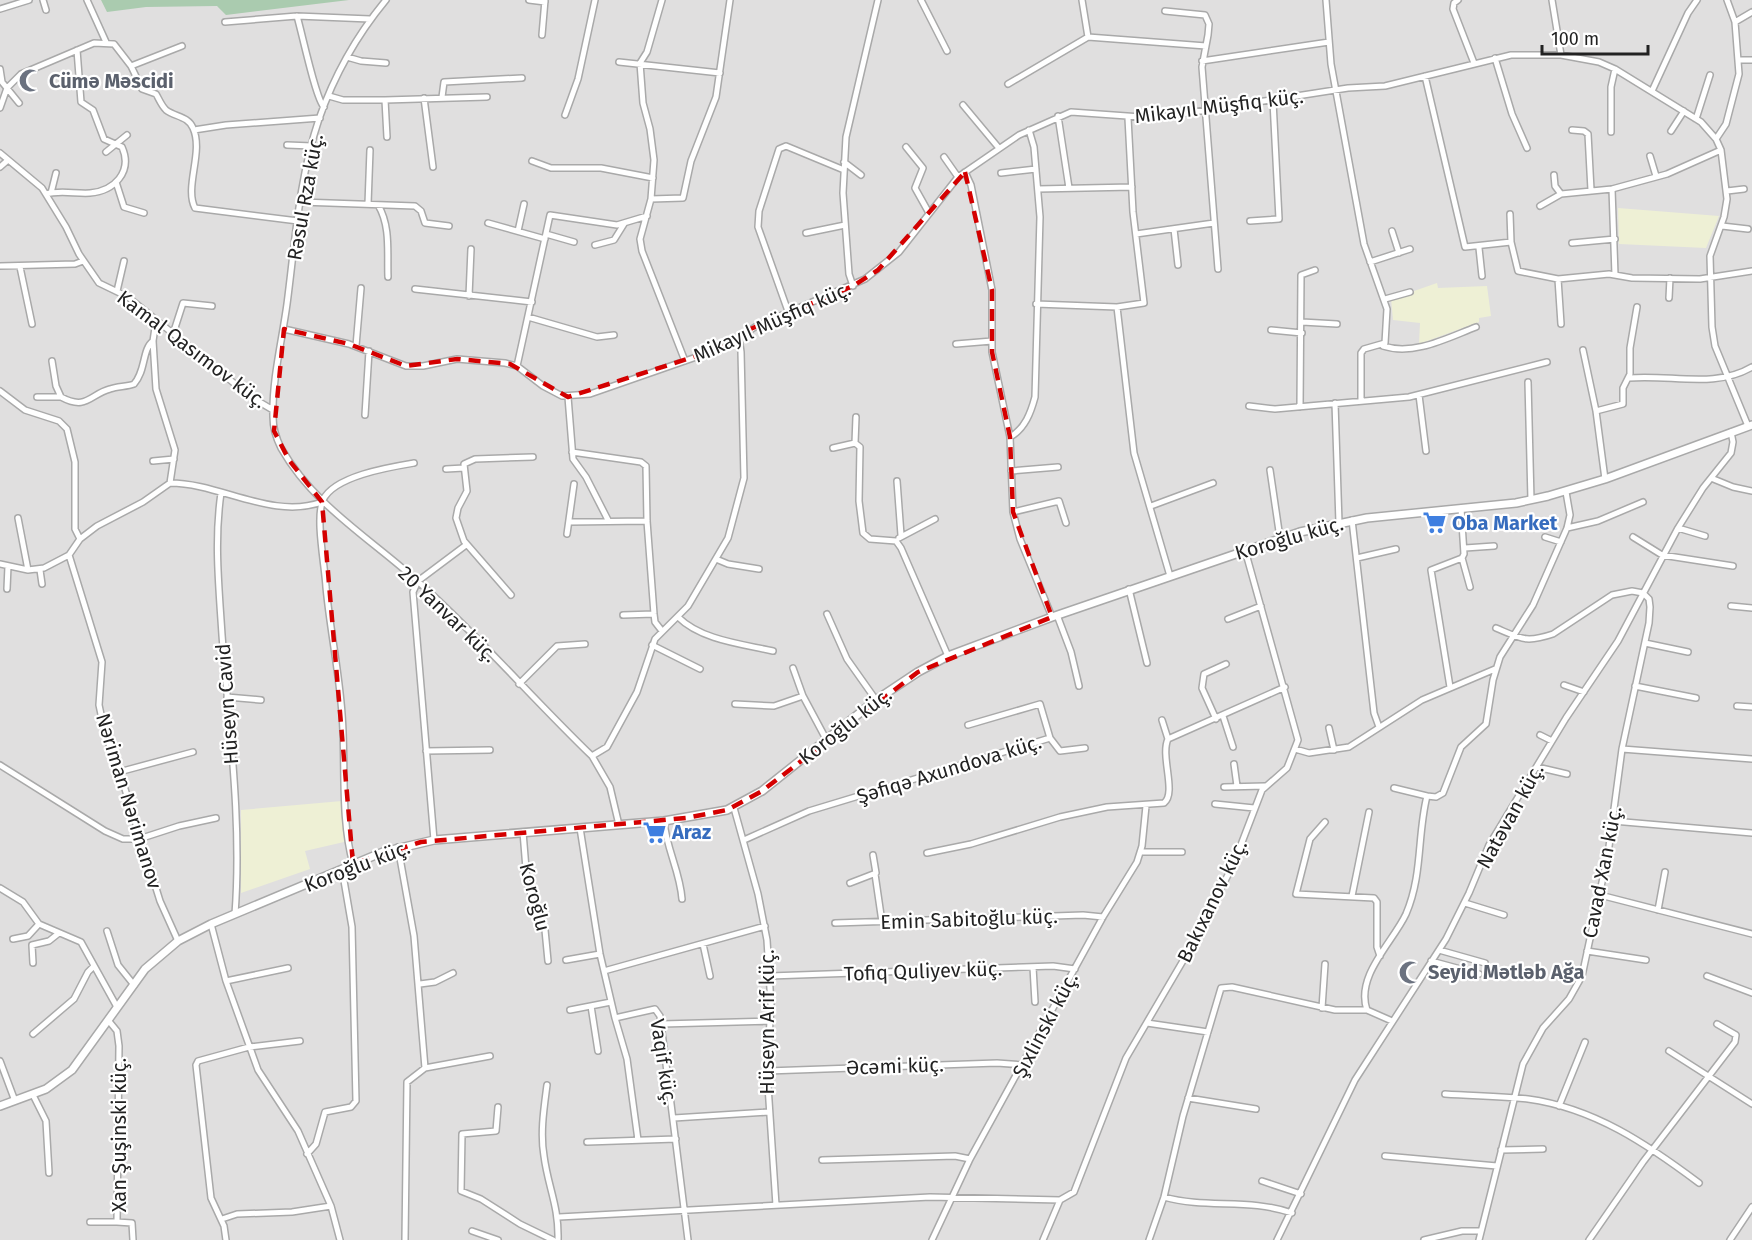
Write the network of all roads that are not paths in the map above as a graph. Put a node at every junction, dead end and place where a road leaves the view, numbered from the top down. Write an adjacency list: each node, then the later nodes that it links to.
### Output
1 (29, 0): 18 (street)
2 (44, 0): 20 (street)
3 (87, 0): 29 (street)
4 (386, 0): 24 (street, Rəsul Rza küç.)
5 (529, 0): 17 (street)
6 (595, 0): 68 (street)
7 (662, 0): 43 (street)
8 (730, 0): 48 (street)
9 (878, 0): 95 (street)
10 (921, 0): 34 (street)
11 (1082, 0): 28 (street)
12 (1326, 0): 30 (street)
13 (1458, 0): 44 (street)
14 (1552, 0): 35 (street)
15 (1697, 0): 55 (street)
16 (1727, 0): 26 (street)
17 (545, 1): 27 (street)
18 (7, 3): 19 (street)
19 (0, 9)
20 (46, 10)
21 (1165, 11): 32 (street)
22 (1752, 12): 26 (street)
23 (297, 16): 24 (street); 25 (street); 64 (street)
24 (370, 19): 36 (street, Rəsul Rza küç.)
25 (225, 22)
26 (1735, 22): 38 (street)
27 (542, 35)
28 (1088, 37): 32 (street); 52 (street)
29 (106, 42): 33 (street); 45 (street)
30 (1329, 42): 40 (street); 54 (street)
31 (182, 46): 45 (street)
32 (1206, 46): 40 (street)
33 (77, 50): 53 (street); 81 (street)
34 (947, 51)
35 (1561, 55): 37 (street, Mikayıl Müşfiq küç.); 47 (street, Mikayıl Müşfiq küç.)
36 (347, 57): 42 (street); 56 (street, Rəsul Rza küç.)
37 (1494, 58): 44 (street, Mikayıl Müşfiq küç.); 86 (street)
38 (1739, 60): 39 (street); 80 (street)
39 (1752, 60)
40 (1202, 61): 66 (street)
41 (619, 62): 43 (street)
42 (386, 63)
43 (640, 63): 48 (street); 107 (street)
44 (1474, 63): 50 (street, Mikayıl Müşfiq küç.)
45 (131, 66): 73 (street)
46 (0, 69): 53 (street)
47 (1615, 69): 55 (street, Mikayıl Müşfiq küç.); 77 (street)
48 (720, 73): 118 (street)
49 (1710, 75): 72 (street)
50 (1425, 76): 54 (street, Mikayıl Müşfiq küç.); 148 (street)
51 (522, 78): 57 (street)
52 (1008, 84)
53 (7, 88): 62 (street); 65 (street)
54 (1336, 90): 61 (street, Mikayıl Müşfiq küç.); 154 (street)
55 (1652, 91): 67 (street, Mikayıl Müşfiq küç.)
56 (329, 96): 60 (street); 64 (street, Rəsul Rza küç.)
57 (442, 97): 58 (street); 59 (street)
58 (487, 97)
59 (424, 98): 60 (street); 96 (street)
60 (385, 100): 79 (street)
61 (1273, 101): 66 (street, Mikayıl Müşfiq küç.); 129 (street)
62 (19, 103)
63 (963, 105): 85 (street)
64 (324, 107): 70 (street, Rəsul Rza küç.)
65 (0, 108)
66 (1206, 110): 71 (street, Mikayıl Müşfiq küç.); 131 (street)
67 (1684, 111): 72 (street, Mikayıl Müşfiq küç.); 76 (street)
68 (565, 115)
69 (1058, 116): 71 (street, Mikayıl Müşfiq küç.); 74 (street, Mikayıl Müşfiq küç.); 110 (street)
70 (320, 118): 73 (street); 83 (street, Rəsul Rza küç.)
71 (1128, 118): 109 (street)
72 (1696, 119): 80 (street, Mikayıl Müşfiq küç.)
73 (194, 130): 128 (street)
74 (1029, 130): 85 (street, Mikayıl Müşfiq küç.); 99 (street)
75 (1572, 130): 114 (street)
76 (1671, 131)
77 (1611, 132)
78 (127, 135): 81 (street)
79 (387, 137)
80 (1716, 139): 88 (street, Mikayıl Müşfiq küç.)
81 (114, 144): 89 (street); 108 (street)
82 (287, 144): 83 (street)
83 (312, 146): 119 (street, Rəsul Rza küç.)
84 (906, 147): 125 (street)
85 (998, 147): 101 (street, Mikayıl Müşfiq küç.)
86 (1527, 148)
87 (370, 150): 120 (street)
88 (1722, 150): 105 (street); 115 (street, Mikayıl Müşfiq küç.)
89 (106, 152)
90 (0, 154): 93 (street, Kamal Qasımov küç.)
91 (1650, 156): 105 (street)
92 (944, 157): 106 (street)
93 (8, 160): 97 (street); 116 (street, Kamal Qasımov küç.)
94 (532, 161): 107 (street)
95 (844, 162): 98 (street); 103 (street)
96 (433, 166)
97 (0, 167)
98 (844, 170): 133 (street); 180 (street)
99 (1036, 170): 102 (street); 111 (street)
100 (56, 172): 116 (street)
101 (965, 172): 106 (street, Mikayıl Müşfiq küç.); 195 (street)
102 (1001, 172)
103 (861, 175)
104 (1554, 175): 117 (street)
105 (1656, 176): 112 (street)
106 (958, 177): 125 (street, Mikayıl Müşfiq küç.)
107 (653, 178): 118 (street)
108 (116, 182): 116 (street); 124 (street)
109 (1132, 187): 110 (street); 141 (street)
110 (1069, 188): 111 (street)
111 (1038, 189): 176 (street)
112 (1612, 189): 114 (street); 143 (street)
113 (1744, 189): 115 (street)
114 (1591, 190): 117 (street)
115 (1727, 191): 135 (street, Mikayıl Müşfiq küç.)
116 (49, 193): 152 (street, Kamal Qasımov küç.)
117 (1561, 194): 123 (street)
118 (651, 199): 127 (street)
119 (301, 202): 120 (street); 128 (street, Rəsul Rza küç.)
120 (368, 204): 122 (street)
121 (524, 204): 138 (street)
122 (378, 205): 134 (street); 163 (street)
123 (1540, 206)
124 (144, 213)
125 (929, 213): 167 (street, Mikayıl Müşfiq küç.)
126 (1510, 214): 145 (street)
127 (647, 216): 132 (street); 202 (street)
128 (298, 221): 188 (street, Rəsul Rza küç.)
129 (1250, 221)
130 (488, 223): 138 (street)
131 (1215, 223): 136 (street); 158 (street)
132 (624, 224): 142 (street); 147 (street)
133 (845, 225): 140 (street); 167 (street)
134 (449, 226)
135 (1722, 226): 137 (street); 164 (street, Mikayıl Müşfiq küç.)
136 (1174, 229): 141 (street); 155 (street)
137 (1748, 229)
138 (518, 231): 142 (street)
139 (1392, 231): 151 (street)
140 (806, 233)
141 (1136, 234): 178 (street)
142 (545, 236): 144 (street); 175 (street)
143 (1615, 239): 146 (street); 161 (street)
144 (574, 242)
145 (1511, 242): 148 (street); 165 (street)
146 (1572, 243)
147 (595, 245)
148 (1479, 248): 162 (street)
149 (471, 249): 172 (street)
150 (1410, 249): 151 (street)
151 (1399, 253): 154 (street)
152 (83, 261): 157 (street); 170 (street, Kamal Qasımov küç.)
153 (124, 261): 170 (street)
154 (1370, 262): 174 (street)
155 (1178, 265)
156 (0, 266): 157 (street)
157 (20, 267): 184 (street)
158 (1218, 269)
159 (1315, 270): 183 (street)
160 (1752, 271): 164 (street)
161 (1615, 274): 165 (street); 166 (street)
162 (1482, 276)
163 (388, 277)
164 (1710, 278): 166 (street); 209 (street, Mikayıl Müşfiq küç.)
165 (1558, 279): 186 (street)
166 (1670, 279): 173 (street)
167 (853, 286): 180 (street, Mikayıl Müşfiq küç.)
168 (361, 288): 197 (street)
169 (415, 289): 172 (street)
170 (117, 291): 182 (street, Kamal Qasımov küç.)
171 (1410, 292): 174 (street)
172 (469, 296): 175 (street)
173 (1669, 298)
174 (1385, 299): 198 (street)
175 (532, 303): 181 (street)
176 (1036, 304): 178 (street); 226 (street)
177 (212, 306): 190 (street)
178 (1117, 307): 252 (street)
179 (1637, 307): 208 (street)
180 (789, 314): 193 (street, Mikayıl Müşfiq küç.)
181 (528, 316): 192 (street); 205 (street)
182 (156, 321): 190 (street, Kamal Qasımov küç.); 194 (street)
183 (1302, 322): 185 (street); 191 (street)
184 (32, 324)
185 (1337, 324)
186 (1561, 324)
187 (1476, 327): 198 (street)
188 (284, 328): 197 (street); 220 (street, Rəsul Rza küç.)
189 (1271, 330): 191 (street)
190 (173, 333): 220 (street, Kamal Qasımov küç.)
191 (1302, 333): 219 (street)
192 (614, 335)
193 (739, 338): 202 (street, Mikayıl Müşfiq küç.); 283 (street)
194 (153, 341): 204 (street); 206 (street)
195 (992, 341): 196 (street); 226 (street)
196 (956, 344)
197 (356, 346): 200 (street)
198 (1383, 346): 216 (street)
199 (1583, 350): 221 (street)
200 (369, 351): 205 (street); 222 (street)
201 (52, 361): 213 (street)
202 (685, 362): 214 (street, Mikayıl Müşfiq küç.)
203 (1547, 362): 212 (street)
204 (154, 366): 206 (street); 232 (street)
205 (517, 366): 214 (street)
206 (144, 367): 213 (street)
207 (1752, 367): 209 (street)
208 (1629, 378): 209 (street); 221 (street)
209 (1727, 378): 224 (street, Mikayıl Müşfiq küç.)
210 (1528, 382): 249 (street)
211 (0, 391): 271 (street)
212 (1419, 395): 216 (street); 229 (street)
213 (61, 397): 215 (street)
214 (568, 397): 230 (street)
215 (37, 398)
216 (1360, 400): 217 (street)
217 (1335, 403): 219 (street); 262 (street)
218 (1249, 406): 219 (street)
219 (1300, 407)
220 (273, 410): 250 (street, 20 Yanvar küç.)
221 (1596, 411): 241 (street)
222 (365, 415)
223 (856, 417): 227 (street)
224 (1750, 425): 225 (street, Koroğlu küç.)
225 (1731, 432): 240 (street, Natəvan küç.); 241 (street, Koroğlu küç.)
226 (1010, 436): 239 (street)
227 (855, 443): 228 (street); 272 (street)
228 (833, 448)
229 (1426, 451)
230 (572, 452): 257 (street); 259 (street)
231 (532, 457): 236 (street)
232 (174, 459): 233 (street); 243 (street)
233 (153, 461)
234 (414, 463): 250 (street)
235 (1058, 467): 239 (street)
236 (464, 468): 237 (street); 274 (street)
237 (446, 469)
238 (1270, 470): 270 (street)
239 (1011, 471): 254 (street)
240 (1711, 478): 246 (street); 264 (street, Natəvan küç.)
241 (1605, 479): 247 (street, Koroğlu küç.)
242 (897, 481): 266 (street)
243 (170, 483): 248 (street); 271 (street)
244 (1213, 483): 252 (street)
245 (574, 484): 260 (street)
246 (1752, 491)
247 (1566, 492): 249 (street, Koroğlu küç.); 263 (street)
248 (221, 493): 250 (street); 329 (street, Hüseyn Cavid)
249 (1531, 500): 253 (street, Koroğlu küç.)
250 (322, 502): 291 (street, 20 Yanvar küç.); 388 (street)
251 (1643, 502): 263 (street)
252 (1151, 506): 290 (street)
253 (1461, 508): 258 (street, Koroğlu küç.); 276 (street)
254 (1013, 512): 261 (street); 304 (street)
255 (18, 518): 288 (street)
256 (935, 519): 266 (street)
257 (608, 520): 259 (street); 260 (street)
258 (1352, 520): 262 (street, Koroğlu küç.); 281 (street)
259 (646, 521): 301 (street)
260 (569, 522): 265 (street)
261 (1066, 523)
262 (1339, 523): 270 (street, Koroğlu küç.)
263 (1567, 528): 273 (street)
264 (1678, 528): 267 (street); 280 (street, Natəvan küç.)
265 (567, 534)
266 (902, 535): 272 (street)
267 (1705, 536)
268 (1545, 537): 273 (street)
269 (1633, 537): 280 (street)
270 (1280, 538): 278 (street, Koroğlu küç.)
271 (80, 539): 279 (street)
272 (896, 541): 315 (street)
273 (1561, 542): 309 (street)
274 (466, 545): 291 (street); 297 (street)
275 (1494, 546): 276 (street)
276 (1465, 548): 282 (street)
277 (1396, 549): 281 (street)
278 (1245, 550): 290 (street, Koroğlu küç.); 298 (street)
279 (69, 555): 289 (street); 360 (street, Nəriman Nərimanov)
280 (1662, 555): 286 (street); 296 (street, Natəvan küç.)
281 (1357, 558): 340 (street)
282 (1462, 558): 293 (street); 326 (street)
283 (717, 560): 287 (street); 305 (street)
284 (0, 564): 285 (street)
285 (8, 566): 288 (street); 294 (street)
286 (1733, 566)
287 (759, 568)
288 (28, 570): 289 (street)
289 (40, 570): 292 (street)
290 (1170, 576): 295 (street, Koroğlu küç.)
291 (418, 581): 321 (street, 20 Yanvar küç.); 353 (street)
292 (42, 584)
293 (1470, 587)
294 (7, 589)
295 (1129, 589): 304 (street, Koroğlu küç.); 316 (street)
296 (1643, 593): 309 (street); 310 (street, Cavad Xan küç.); 327 (street, Natəvan küç.)
297 (511, 595)
298 (1261, 606): 306 (street); 325 (street)
299 (1731, 606): 300 (street)
300 (1752, 608)
301 (654, 614): 303 (street); 308 (street)
302 (827, 614): 332 (street)
303 (623, 615)
304 (1055, 616): 315 (street, Koroğlu küç.); 323 (street)
305 (678, 618): 308 (street); 313 (street)
306 (1228, 619)
307 (1496, 628): 309 (street)
308 (662, 631): 312 (street)
309 (1514, 636): 320 (street)
310 (1645, 643): 314 (street); 324 (street, Cavad Xan küç.)
311 (585, 644): 321 (street)
312 (652, 645): 319 (street); 355 (street)
313 (772, 651)
314 (1688, 652)
315 (948, 656): 332 (street, Koroğlu küç.)
316 (1147, 663)
317 (1226, 664): 337 (street)
318 (793, 668): 328 (street)
319 (700, 669)
320 (1495, 669): 326 (street); 366 (street)
321 (519, 684): 355 (street, 20 Yanvar küç.)
322 (1564, 685): 327 (street)
323 (1079, 686)
324 (1635, 686): 330 (street); 350 (street, Cavad Xan küç.)
325 (1285, 687): 336 (street); 349 (street)
326 (1450, 687): 340 (street)
327 (1584, 693): 346 (street, Natəvan küç.)
328 (803, 696): 333 (street); 344 (street)
329 (227, 697): 331 (street); 399 (street, Hüseyn Cavid)
330 (1696, 698)
331 (261, 700)
332 (876, 700): 344 (street, Koroğlu küç.)
333 (735, 704)
334 (1737, 706): 335 (street)
335 (1752, 707)
336 (1223, 716): 337 (street); 347 (street)
337 (1216, 719): 345 (street)
338 (1162, 720): 345 (street)
339 (968, 725): 343 (street, Şəfiqə Axundova küç.)
340 (1379, 727): 352 (street)
341 (1329, 728): 352 (street)
342 (1540, 735): 346 (street)
343 (1050, 738): 348 (street); 382 (street, Şəfiqə Axundova küç.)
344 (826, 739): 369 (street, Koroğlu küç.)
345 (1168, 739): 368 (street)
346 (1552, 741): 359 (street, Natəvan küç.)
347 (1233, 747)
348 (1085, 748)
349 (1295, 749): 352 (street); 363 (street, Bakıxanov küç.)
350 (1622, 749): 356 (street); 374 (street, Cavad Xan küç.)
351 (490, 750): 353 (street)
352 (1334, 750)
353 (426, 751): 381 (street)
354 (193, 752): 360 (street)
355 (592, 756): 376 (street, 20 Yanvar küç.)
356 (1752, 759)
357 (1234, 764): 362 (street)
358 (0, 765): 380 (street)
359 (1537, 766): 361 (street); 397 (street, Natəvan küç.)
360 (119, 772): 380 (street, Nəriman Nərimanov)
361 (1567, 774)
362 (1237, 786): 363 (street); 364 (street)
363 (1265, 786): 370 (street, Bakıxanov küç.)
364 (1224, 787)
365 (1394, 788): 366 (street)
366 (1427, 796): 416 (street)
367 (1215, 804): 370 (street)
368 (1146, 806): 384 (street, Şıxlinski küç.); 386 (street)
369 (734, 808): 373 (street, Koroğlu küç.); 382 (street, Hüseyn Arif küç.)
370 (1254, 808): 449 (street, Bakıxanov küç.)
371 (1369, 812): 395 (street)
372 (216, 818): 380 (street)
373 (664, 821): 376 (street, Koroğlu küç.); 396 (street)
374 (1613, 821): 379 (street); 394 (street, Cavad Xan küç.)
375 (1325, 822): 395 (street)
376 (619, 825): 377 (street, Koroğlu küç.)
377 (580, 828): 378 (street, Koroğlu küç.); 415 (street)
378 (523, 832): 381 (street, Koroğlu küç.); 420 (street, Koroğlu)
379 (1752, 833)
380 (139, 839): 411 (street, Nəriman Nərimanov)
381 (434, 840): 383 (street, Koroğlu küç.)
382 (744, 840): 406 (street, Hüseyn Arif küç.)
383 (398, 847): 388 (street, Koroğlu küç.); 435 (street)
384 (1141, 852): 385 (street); 401 (street, Şıxlinski küç.)
385 (1182, 852)
386 (927, 854)
387 (873, 855): 391 (street)
388 (353, 864): 389 (street, Koroğlu küç.)
389 (342, 870): 399 (street, Koroğlu küç.); 484 (street)
390 (1665, 872): 398 (street)
391 (874, 874): 392 (street); 402 (street)
392 (850, 883)
393 (0, 888): 404 (street)
394 (1600, 895): 398 (street); 414 (street, Cavad Xan küç.)
395 (1352, 896): 416 (street)
396 (682, 899)
397 (1465, 903): 400 (street); 413 (street, Natəvan küç.)
398 (1658, 910): 409 (street)
399 (235, 914): 405 (street, Koroğlu küç.)
400 (1504, 915)
401 (1103, 917): 402 (street, Emin Sabitoğlu küç.); 427 (street, Şıxlinski küç.)
402 (882, 922): 403 (street, Emin Sabitoğlu küç.)
403 (835, 923)
404 (39, 924): 408 (street); 410 (street)
405 (211, 924): 411 (street, Koroğlu küç.); 434 (street)
406 (765, 926): 412 (street); 432 (street, Hüseyn Arif küç.)
407 (107, 931): 436 (street)
408 (59, 933): 421 (street); 424 (street)
409 (1752, 934)
410 (13, 939)
411 (178, 941): 436 (street, Koroğlu küç.)
412 (703, 944): 428 (street); 431 (street)
413 (1439, 950): 419 (street, Natəvan küç.); 422 (street)
414 (1587, 951): 418 (street); 469 (street, Cavad Xan küç.)
415 (600, 954): 417 (street); 428 (street)
416 (1380, 956): 444 (street)
417 (566, 960)
418 (1646, 960)
419 (1431, 961): 430 (street); 448 (street, Natəvan küç.)
420 (548, 962)
421 (33, 963)
422 (1485, 963)
423 (1325, 964): 442 (street)
424 (94, 966): 441 (street); 453 (street)
425 (1033, 967): 427 (street, Tofiq Quliyev küç.); 432 (street, Tofiq Quliyev küç.); 439 (street)
426 (288, 968): 434 (street)
427 (1075, 969): 461 (street, Şıxlinski küç.)
428 (604, 971): 438 (street)
429 (453, 973): 435 (street)
430 (1479, 974)
431 (710, 976)
432 (770, 976): 447 (street, Hüseyn Arif küç.)
433 (1707, 976): 437 (street)
434 (226, 981): 456 (street)
435 (420, 984): 462 (street)
436 (134, 985): 441 (street, Koroğlu küç.)
437 (1752, 993)
438 (611, 1002): 440 (street); 445 (street)
439 (1035, 1002)
440 (591, 1006): 443 (street); 457 (street)
441 (117, 1007): 446 (street, Koroğlu küç.)
442 (1322, 1008): 444 (street); 452 (street)
443 (570, 1010)
444 (1367, 1010): 448 (street)
445 (615, 1018): 450 (street, Vaqif küç.); 479 (street)
446 (108, 1020): 467 (street, Koroğlu küç.); 504 (street, Xan Şuşinski küç.)
447 (770, 1021): 450 (street); 463 (street, Hüseyn Arif küç.)
448 (1392, 1021): 492 (street, Natəvan küç.)
449 (1147, 1023): 452 (street); 495 (street, Bakıxanov küç.)
450 (662, 1024): 477 (street, Vaqif küç.)
451 (1717, 1024): 464 (street)
452 (1208, 1032): 468 (street)
453 (33, 1034)
454 (300, 1041): 456 (street)
455 (1584, 1042): 473 (street)
456 (249, 1047): 484 (street); 502 (street)
457 (598, 1051)
458 (1669, 1051): 464 (street)
459 (490, 1056): 462 (street)
460 (0, 1061): 470 (street)
461 (1023, 1065): 463 (street, Əcəmi küç.); 486 (street, Şıxlinski küç.)
462 (425, 1068): 510 (street)
463 (766, 1071): 476 (street, Hüseyn Arif küç.)
464 (1709, 1076): 471 (street); 482 (street)
465 (547, 1085): 501 (street)
466 (1445, 1094): 469 (street)
467 (33, 1095): 470 (street, Koroğlu küç.); 489 (street)
468 (1188, 1098): 475 (street); 494 (street)
469 (1513, 1098): 473 (street); 483 (street, Cavad Xan küç.)
470 (15, 1101): 472 (street, Koroğlu küç.)
471 (1752, 1104)
472 (0, 1106)
473 (1559, 1106): 482 (street)
474 (498, 1107): 512 (street)
475 (1256, 1109)
476 (768, 1112): 477 (street); 496 (street, Hüseyn Arif küç.)
477 (674, 1118): 478 (street, Vaqif küç.)
478 (676, 1139): 479 (street); 499 (street, Vaqif küç.)
479 (638, 1140): 480 (street)
480 (587, 1142)
481 (1544, 1149): 483 (street)
482 (1654, 1149): 491 (street); 521 (street)
483 (1501, 1150): 488 (street, Cavad Xan küç.)
484 (307, 1154): 497 (street)
485 (1385, 1156): 488 (street)
486 (970, 1159): 487 (street); 493 (street, Şıxlinski küç.)
487 (822, 1160)
488 (1497, 1166): 506 (street, Cavad Xan küç.)
489 (49, 1173)
490 (1262, 1180): 492 (street)
491 (1699, 1183)
492 (1301, 1194): 500 (street, Natəvan küç.)
493 (955, 1196): 495 (street); 496 (street); 515 (street, Şıxlinski küç.)
494 (1164, 1197): 500 (street); 517 (street)
495 (1060, 1200): 516 (street, Bakıxanov küç.)
496 (776, 1205): 499 (street)
497 (331, 1206): 502 (street); 509 (street)
498 (1752, 1207): 522 (street)
499 (685, 1209): 501 (street); 514 (street, Vaqif küç.)
500 (1292, 1213): 518 (street, Natəvan küç.)
501 (559, 1217): 513 (street)
502 (222, 1219): 508 (street)
503 (90, 1222): 504 (street)
504 (117, 1222): 507 (street, Xan Şuşinski küç.)
505 (472, 1231): 511 (street)
506 (1480, 1231): 519 (street); 520 (street, Cavad Xan küç.)
507 (133, 1240)
508 (226, 1240)
509 (340, 1240)
510 (405, 1240)
511 (498, 1240)
512 (553, 1240)
513 (558, 1240)
514 (688, 1240)
515 (932, 1240)
516 (1043, 1240)
517 (1149, 1240)
518 (1277, 1240)
519 (1424, 1240)
520 (1479, 1240)
521 (1589, 1240)
522 (1730, 1240)

